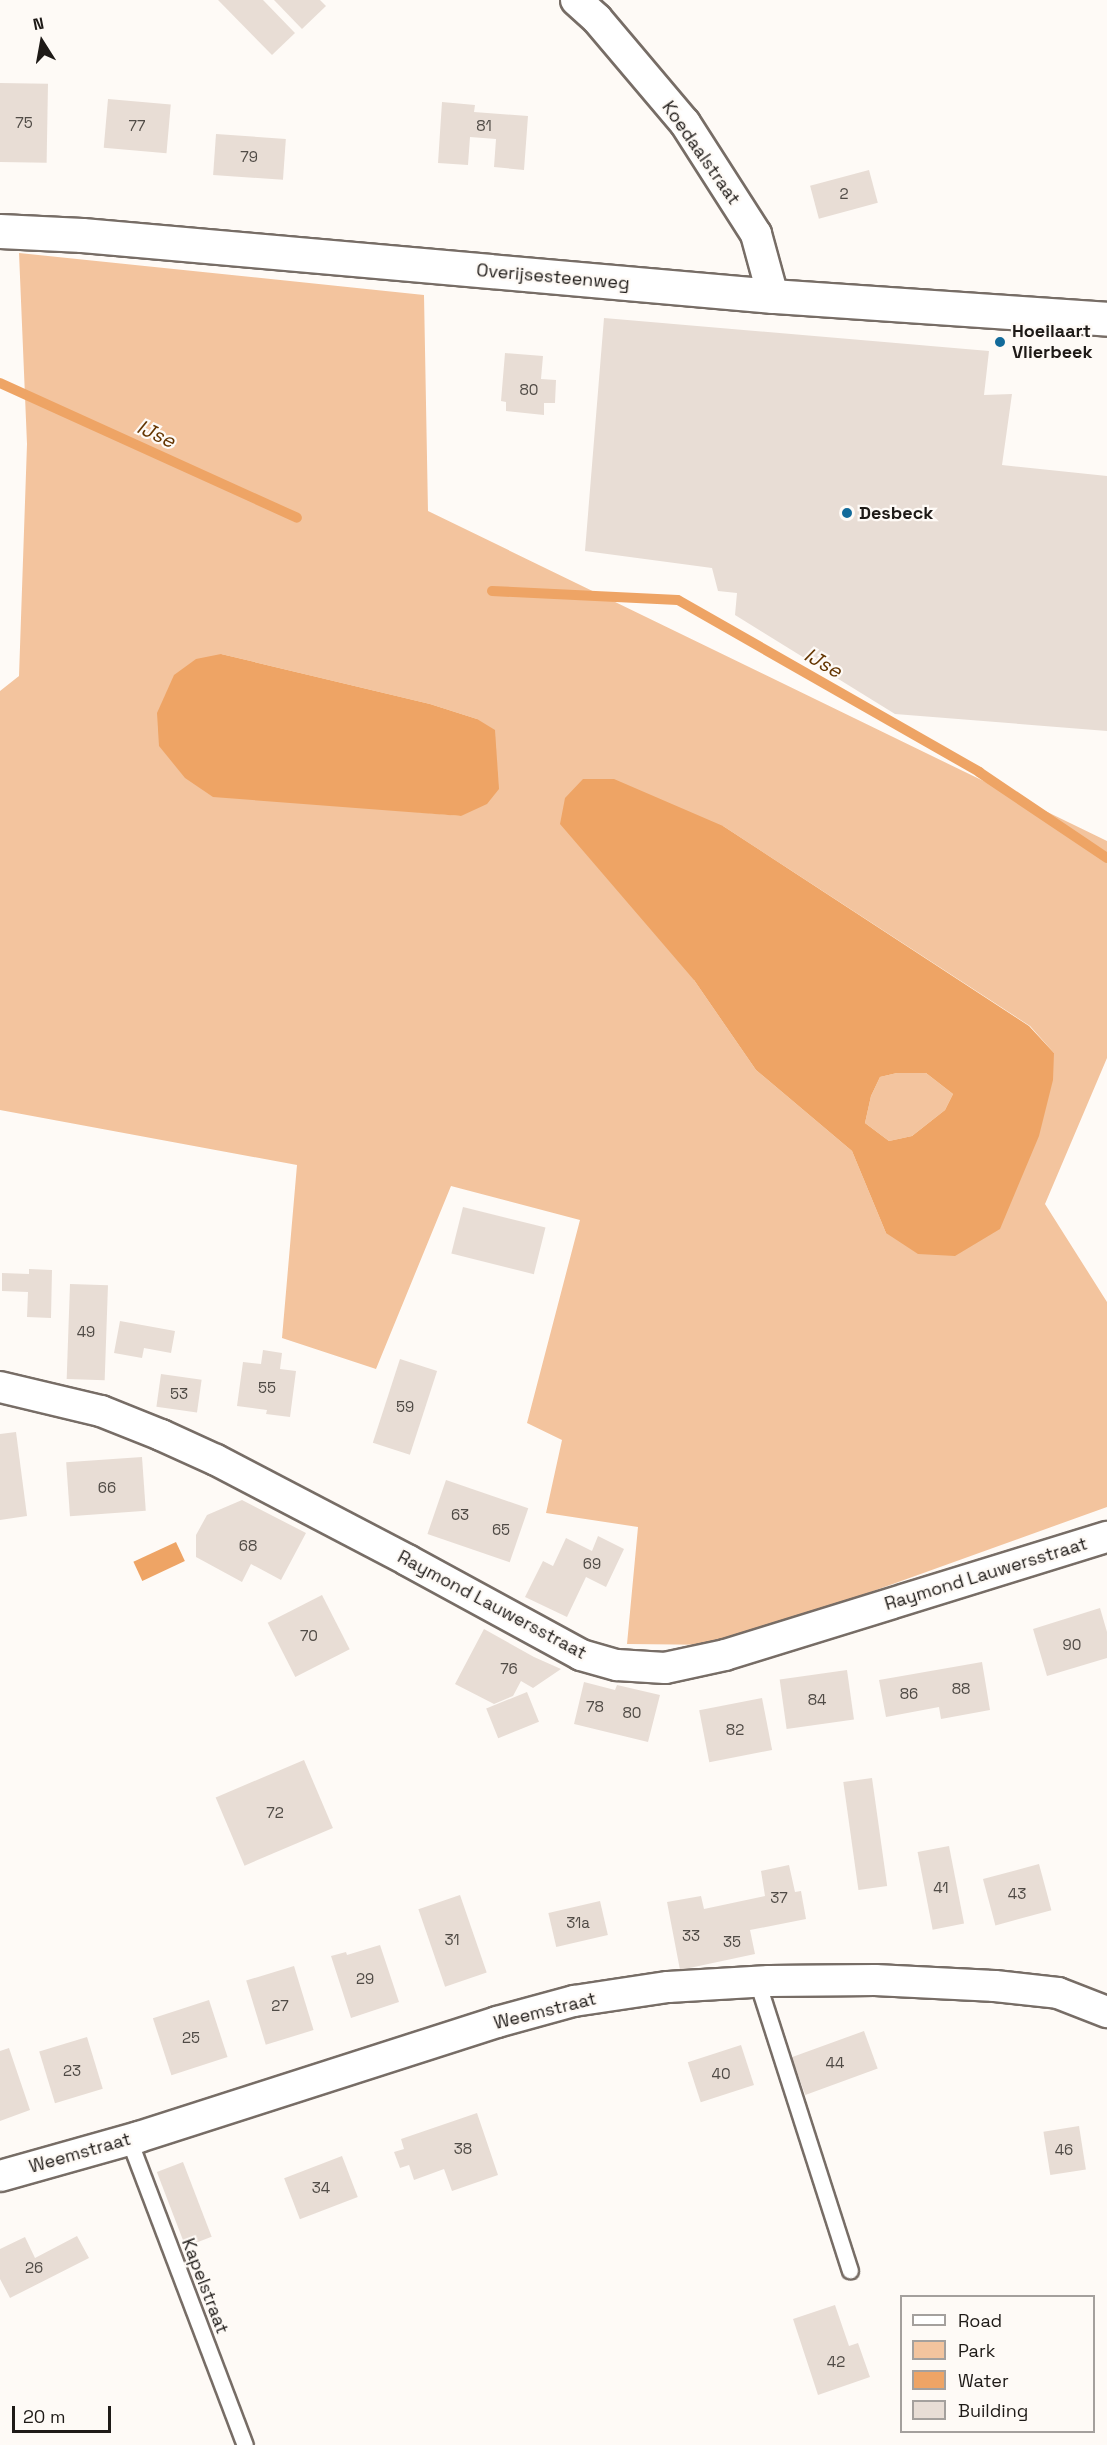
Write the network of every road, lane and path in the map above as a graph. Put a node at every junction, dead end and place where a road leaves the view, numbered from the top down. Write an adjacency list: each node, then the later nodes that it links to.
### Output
1 (576, 0): 3 (street, Koedaalstraat)
2 (0, 231): 3 (main road, Overijsesteenweg)
3 (773, 296): 4 (main road, Overijsesteenweg)
4 (1107, 318)
5 (0, 1387): 6 (street, Raymond Lauwersstraat)
6 (1107, 1537)
7 (757, 1982): 8 (street, Weemstraat); 9 (street, Weemstraat); 11 (lane)
8 (1107, 2012)
9 (129, 2140): 10 (street, Weemstraat); 12 (lane, Kapelstraat)
10 (0, 2176)
11 (850, 2271)
12 (245, 2445)

